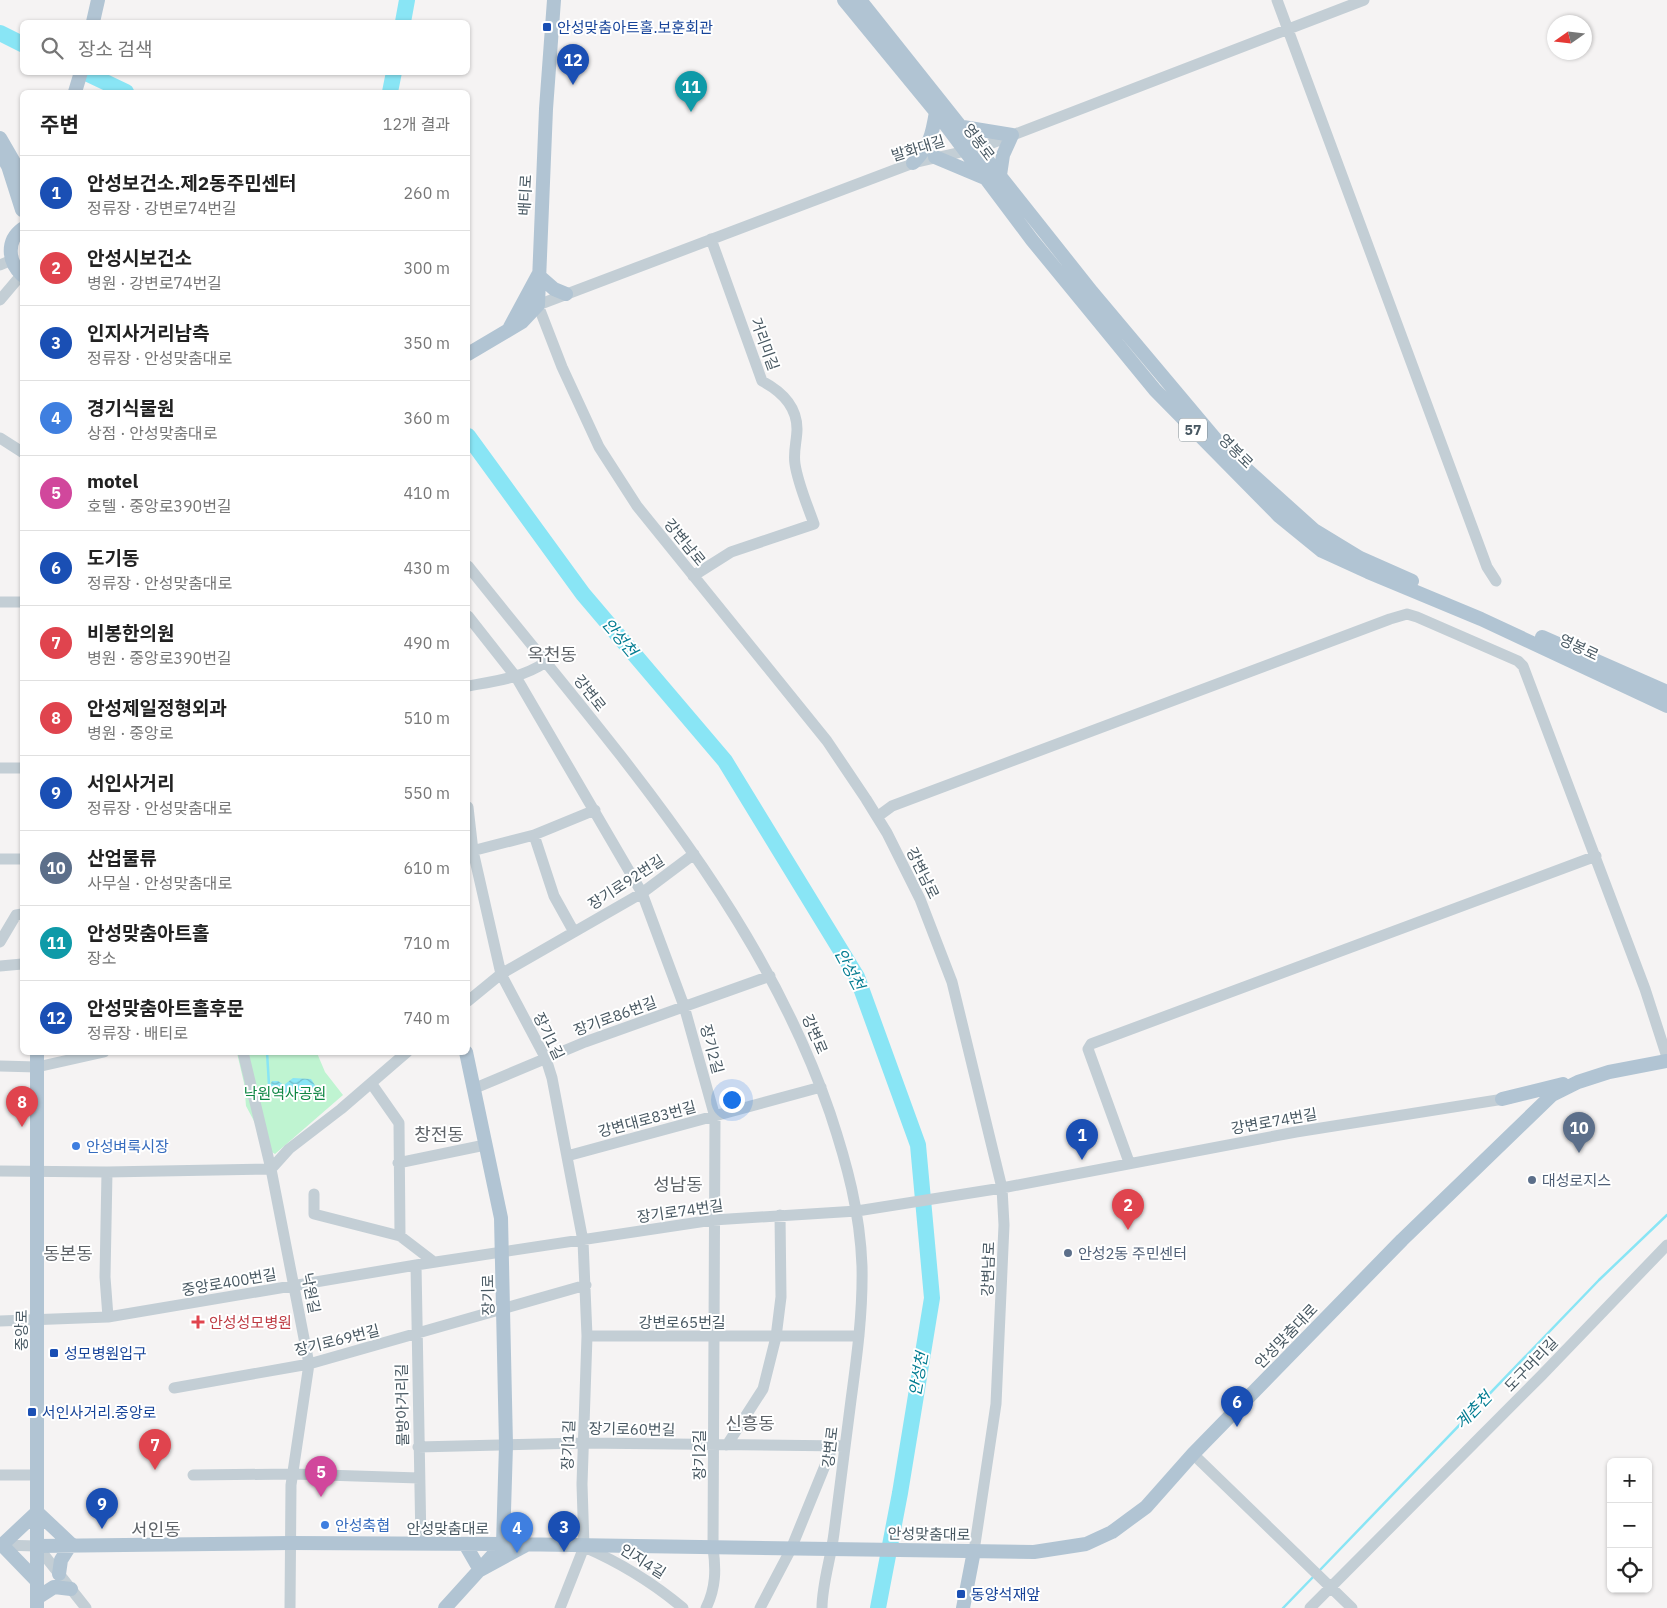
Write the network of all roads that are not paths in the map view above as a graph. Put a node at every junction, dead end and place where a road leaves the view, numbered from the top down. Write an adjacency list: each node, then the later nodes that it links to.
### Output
1 (554, 0): 27 (main road, 배티로)
2 (844, 0): 9 (main road, 영봉로 / 57)
3 (860, 0): 10 (main road, 영봉로 / 57)
4 (1277, 0): 6 (street)
5 (1364, 0): 6 (street, 발화대길)
6 (1288, 28): 11 (street, 발화대길); 37 (street)
7 (80, 75): 8 (main road)
8 (76, 90)
9 (936, 112): 14 (main road, 영봉로 / 57); 18 (main road)
10 (963, 127): 11 (main road); 13 (main road, 영봉로 / 57)
11 (1012, 135): 13 (street, 발화대길); 19 (main road)
12 (0, 138): 17 (main road)
13 (979, 148): 14 (street, 발화대길); 19 (main road, 영봉로 / 57)
14 (964, 150): 16 (street, 발화대길); 20 (main road, 영봉로 / 57)
15 (0, 153): 21 (main road)
16 (935, 157): 18 (street, 발화대길); 20 (main road)
17 (18, 162)
18 (913, 163): 23 (street, 발화대길)
19 (1000, 175): 44 (main road, 영봉로 / 57)
20 (985, 178): 45 (main road, 영봉로 / 57)
21 (20, 204)
22 (20, 230): 24 (main road)
23 (711, 239): 28 (street, 발화대길); 36 (street, 거리미길)
24 (6, 262): 25 (main road)
25 (20, 272)
26 (20, 276): 29 (street)
27 (538, 276): 28 (main road); 30 (main road, 배티로); 31 (main road)
28 (566, 294): 30 (street, 발화대길)
29 (0, 300)
30 (538, 305): 31 (main road); 36 (street, 강변남로)
31 (520, 317): 32 (main road)
32 (470, 353)
33 (0, 438): 34 (street)
34 (20, 451)
35 (470, 568): 41 (street, 강변로)
36 (693, 576): 49 (street, 강변남로)
37 (1496, 581)
38 (0, 602): 39 (street)
39 (20, 602)
40 (470, 619): 42 (street, 장기2길)
41 (546, 662): 42 (street); 52 (street, 강변로)
42 (516, 677): 43 (street); 48 (street, 장기2길)
43 (470, 686)
44 (1667, 692)
45 (1667, 706)
46 (0, 768): 47 (street)
47 (20, 768)
48 (595, 810): 50 (street); 56 (street, 장기2길)
49 (877, 816): 53 (street); 93 (street, 강변남로)
50 (534, 835): 51 (street); 58 (street)
51 (470, 851): 62 (street, 장기1길)
52 (694, 854): 56 (street, 장기로92번길); 63 (street, 강변로)
53 (1596, 856): 71 (street); 87 (street)
54 (0, 858): 55 (street)
55 (20, 859)
56 (642, 893): 58 (street, 장기로92번길); 65 (street, 장기2길)
57 (20, 914): 59 (street)
58 (574, 932): 62 (street, 장기로92번길)
59 (0, 942)
60 (20, 964): 61 (street)
61 (0, 966)
62 (501, 974): 64 (street, 장기로92번길); 72 (street, 장기1길)
63 (770, 976): 65 (street, 장기로86번길); 78 (street, 강변로)
64 (470, 999)
65 (684, 1006): 72 (street, 장기로86번길); 83 (street, 장기2길)
66 (37, 1055): 75 (main road, 중앙로)
67 (91, 1055): 75 (street)
68 (244, 1055): 89 (street, 낙원길)
69 (403, 1055): 77 (street)
70 (467, 1055): 79 (main road, 장기로)
71 (1667, 1057)
72 (546, 1059): 79 (street, 장기로86번길); 86 (street, 장기1길)
73 (1667, 1061): 76 (main road, 안성맞춤대로)
74 (0, 1066): 75 (street)
75 (37, 1067): 90 (main road, 중앙로)
76 (1593, 1077): 80 (main road, 안성맞춤대로); 82 (main road)
77 (371, 1083): 88 (street); 89 (street)
78 (820, 1087): 83 (street, 강변대로83번길); 96 (street, 강변로)
79 (473, 1089): 85 (main road, 장기로)
80 (1552, 1095): 81 (street, 강변로74번길); 84 (main road, 안성맞춤대로)
81 (1524, 1097): 82 (street, 강변로74번길); 84 (main road)
82 (1502, 1099): 87 (street, 강변로74번길)
83 (715, 1117): 86 (street, 강변대로83번길); 98 (street, 장기2길)
84 (1530, 1117): 125 (main road, 안성맞춤대로)
85 (485, 1145): 88 (street); 102 (main road, 장기로)
86 (567, 1156): 100 (street, 장기1길)
87 (1129, 1162): 93 (street, 강변로74번길)
88 (398, 1163): 99 (street)
89 (271, 1169): 92 (street); 106 (street, 낙원길)
90 (37, 1170): 91 (street); 92 (street); 109 (main road, 중앙로)
91 (0, 1171)
92 (107, 1172): 108 (street)
93 (1002, 1188): 94 (street, 강변로74번길); 145 (street, 강변남로)
94 (979, 1191): 96 (street, 장기로74번길)
95 (314, 1194): 99 (street)
96 (860, 1210): 97 (street, 장기로74번길); 113 (street, 강변로)
97 (780, 1215): 98 (street, 장기로74번길); 115 (street)
98 (713, 1220): 100 (street, 장기로74번길); 114 (street, 장기2길)
99 (400, 1236): 103 (street)
100 (583, 1241): 102 (street, 장기로74번길); 105 (street, 장기1길)
101 (1667, 1245): 149 (street, 도구머리길)
102 (503, 1252): 103 (street, 중앙로400번길); 107 (main road, 장기로)
103 (434, 1262): 104 (street, 중앙로400번길)
104 (416, 1265): 106 (street, 중앙로400번길); 111 (street, 물방아거리길)
105 (586, 1285): 107 (street); 112 (street, 장기1길)
106 (294, 1286): 108 (street, 중앙로400번길); 116 (street, 낙원길)
107 (504, 1308): 111 (street, 장기로69번길); 119 (main road, 장기로)
108 (108, 1317): 109 (street, 중앙로400번길)
109 (37, 1320): 110 (street, 중앙로400번길); 128 (main road, 중앙로)
110 (0, 1321)
111 (416, 1335): 116 (street, 장기로69번길); 124 (street, 물방아거리길)
112 (587, 1336): 114 (street, 강변로65번길); 118 (street, 장기1길)
113 (859, 1336): 115 (street, 강변로65번길); 123 (street, 강변로)
114 (713, 1337): 115 (street, 강변로65번길); 120 (street, 장기2길)
115 (776, 1338): 121 (street)
116 (309, 1364): 117 (street, 장기로69번길); 126 (street, 낙원길)
117 (174, 1388)
118 (583, 1443): 119 (street, 장기로60번길); 120 (street, 장기로60번길); 141 (street, 장기1길)
119 (506, 1445): 124 (street); 132 (main road, 장기로)
120 (714, 1445): 121 (street, 장기로60번길); 142 (street, 장기2길)
121 (727, 1445): 122 (street, 장기로60번길)
122 (833, 1446): 123 (street, 장기로60번길); 143 (street)
123 (845, 1446): 144 (street, 강변로)
124 (418, 1447): 130 (street, 물방아거리길)
125 (1193, 1454): 145 (main road, 안성맞춤대로); 149 (street)
126 (293, 1474): 129 (street); 130 (street); 133 (street, 낙원길)
127 (0, 1475): 128 (street)
128 (38, 1475): 131 (main road, 중앙로)
129 (193, 1476)
130 (419, 1478): 135 (street, 물방아거리길)
131 (37, 1512): 134 (main road); 138 (main road); 140 (main road, 중앙로)
132 (504, 1521): 137 (main road, 장기로); 139 (main road)
133 (290, 1543): 134 (main road, 안성맞춤대로); 135 (main road, 안성맞춤대로); 153 (street, 낙원길)
134 (71, 1544): 140 (main road, 안성맞춤대로); 147 (main road)
135 (421, 1544): 136 (main road, 안성맞춤대로)
136 (465, 1544): 137 (main road, 안성맞춤대로); 146 (main road)
137 (503, 1544): 139 (main road, 안성맞춤대로); 146 (main road)
138 (1, 1545): 140 (street, 안성맞춤대로); 148 (main road)
139 (526, 1545): 141 (main road, 안성맞춤대로); 146 (main road)
140 (37, 1546): 147 (street); 148 (main road, 중앙로)
141 (584, 1547): 142 (main road, 안성맞춤대로); 155 (street); 156 (street, 인지4길)
142 (713, 1548): 143 (main road, 안성맞춤대로); 157 (street, 장기2길)
143 (791, 1549): 144 (main road, 안성맞춤대로); 158 (street)
144 (835, 1549): 145 (main road, 안성맞춤대로); 159 (street, 강변로)
145 (969, 1551): 160 (main road)
146 (480, 1570): 154 (main road)
147 (59, 1574): 150 (street)
148 (37, 1581): 151 (main road, 중앙로)
149 (1329, 1585): 161 (street, 도구머리길); 162 (street)
150 (70, 1589): 151 (main road); 152 (street)
151 (37, 1603)
152 (86, 1608)
153 (290, 1608)
154 (445, 1608)
155 (560, 1608)
156 (683, 1608)
157 (706, 1608)
158 (760, 1608)
159 (822, 1608)
160 (963, 1608)
161 (1310, 1608)
162 (1352, 1608)

